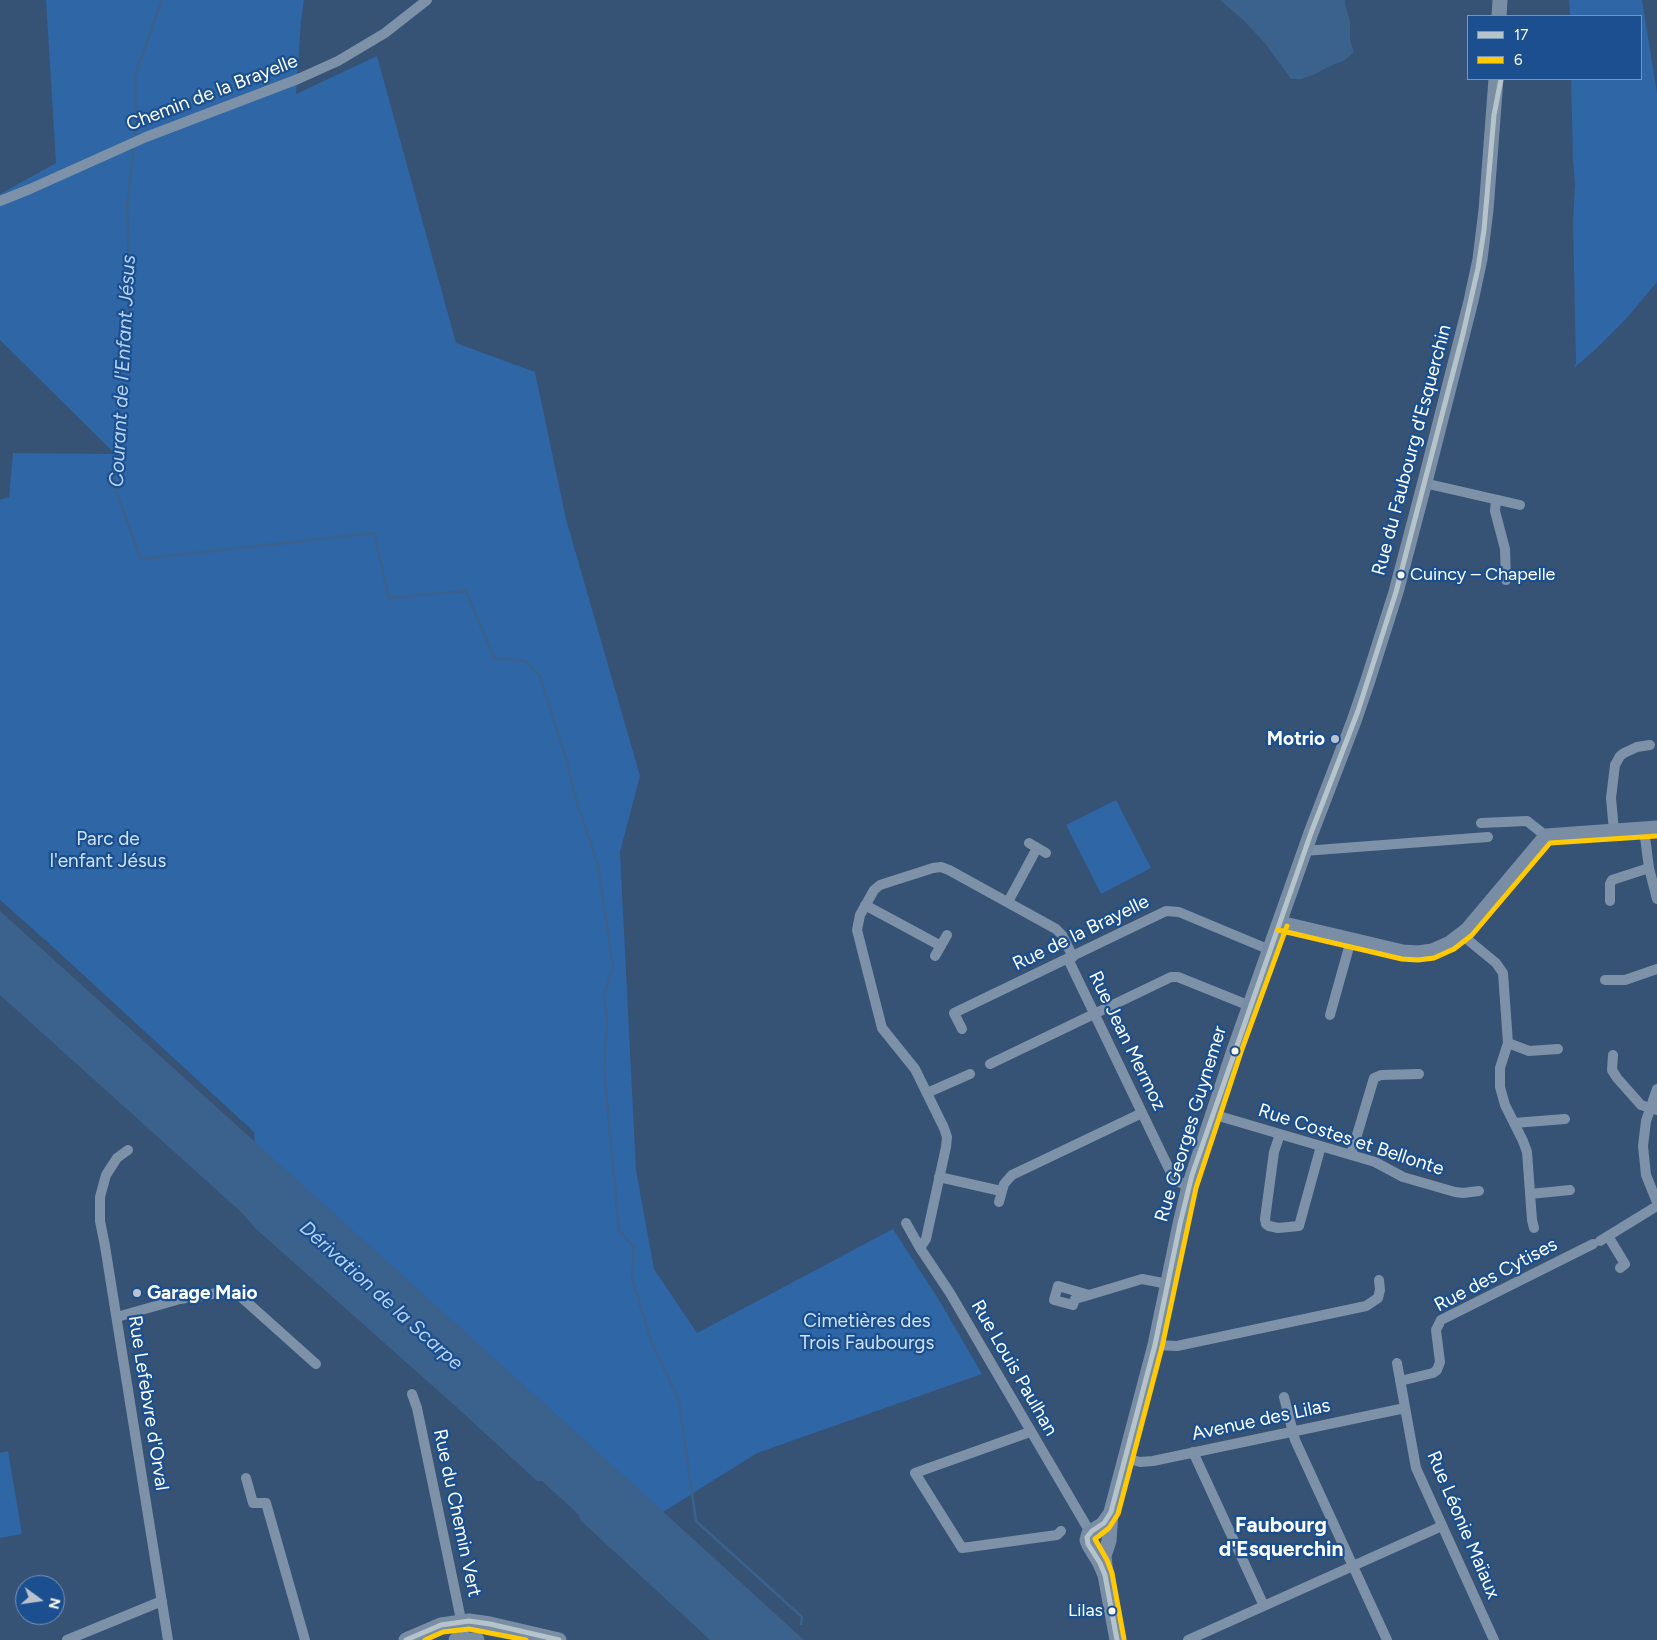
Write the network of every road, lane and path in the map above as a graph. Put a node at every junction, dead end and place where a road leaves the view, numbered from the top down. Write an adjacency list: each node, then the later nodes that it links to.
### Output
1 (427, 0): 9 (street, Chemin de la Brayelle)
2 (1500, 0): 4 (main road)
3 (1506, 0): 5 (main road)
4 (1499, 15)
5 (1505, 15)
6 (1496, 80): 8 (main road, Rue du Faubourg d'Esquerchin)
7 (1501, 80): 8 (main road, Rue du Faubourg d'Esquerchin)
8 (1494, 115): 10 (main road, Rue du Faubourg d'Esquerchin)
9 (0, 201)
10 (1424, 483): 11 (street); 15 (main road, Rue du Faubourg d'Esquerchin)
11 (1496, 500): 12 (street); 13 (street)
12 (1520, 505)
13 (1506, 580)
14 (1650, 745): 18 (street)
15 (1329, 785): 22 (main road, Rue Georges Guynemer)
16 (1481, 823): 19 (street)
17 (1650, 828): 18 (main road); 23 (street)
18 (1614, 831): 19 (main road)
19 (1546, 836): 30 (main road)
20 (1488, 838): 22 (street)
21 (1037, 848): 25 (street)
22 (1304, 851): 28 (main road, Rue Georges Guynemer)
23 (1649, 868): 24 (street); 26 (street)
24 (1657, 899)
25 (1008, 902): 27 (street, Rue Jean Mermoz); 35 (street, Rue Jean Mermoz)
26 (1610, 902)
27 (865, 905): 32 (street); 49 (street, Rue Jean Mermoz)
28 (1280, 923): 31 (main road); 33 (main road, Rue Georges Guynemer)
29 (947, 935): 32 (street)
30 (1462, 935): 31 (main road); 42 (street)
31 (1351, 940): 40 (street)
32 (941, 946): 34 (street)
33 (1270, 950): 35 (street, Rue de la Brayelle); 38 (main road, Rue Georges Guynemer)
34 (935, 956)
35 (1070, 958): 39 (street, Rue Jean Mermoz); 41 (street, Rue de la Brayelle)
36 (1657, 969): 37 (street)
37 (1605, 980)
38 (1250, 1006): 39 (street); 52 (main road, Rue Georges Guynemer)
39 (1094, 1013): 45 (street); 51 (street, Rue Jean Mermoz)
40 (1330, 1015)
41 (962, 1029)
42 (1508, 1044): 43 (street); 54 (street)
43 (1558, 1049)
44 (1613, 1055): 50 (street)
45 (990, 1064)
46 (970, 1074): 49 (street)
47 (1419, 1074): 58 (street)
48 (1657, 1089): 50 (street)
49 (927, 1094): 59 (street, Rue Jean Mermoz)
50 (1654, 1109): 66 (street)
51 (1142, 1113): 60 (street, Rue Jean Mermoz); 62 (street)
52 (1212, 1114): 55 (street, Rue Costes et Bellonte); 60 (main road, Rue Georges Guynemer)
53 (1564, 1119): 54 (street)
54 (1514, 1123): 64 (street)
55 (1280, 1134): 56 (street, Rue Costes et Bellonte); 56 (street)
56 (1321, 1146): 58 (street, Rue Costes et Bellonte)
57 (128, 1150): 76 (street, Rue Lefebvre d'Orval)
58 (1351, 1155): 63 (street, Rue Costes et Bellonte)
59 (939, 1177): 62 (street); 71 (street, Rue Jean Mermoz)
60 (1189, 1186): 74 (main road, Rue Georges Guynemer)
61 (1570, 1190): 64 (street)
62 (1001, 1191): 65 (street)
63 (1479, 1191)
64 (1530, 1194): 69 (street)
65 (999, 1202)
66 (1657, 1202)
67 (1657, 1206): 70 (street)
68 (906, 1223): 71 (street, Rue Louis Paulhan)
69 (1534, 1228)
70 (1600, 1240): 72 (street); 80 (street, Rue des Cytises)
71 (920, 1248): 85 (street, Rue Louis Paulhan)
72 (1620, 1268)
73 (1379, 1280): 77 (street)
74 (1168, 1284): 75 (street); 77 (main road, Rue Georges Guynemer)
75 (1089, 1295)
76 (117, 1317): 79 (street); 94 (street, Rue Lefebvre d'Orval)
77 (1155, 1345): 87 (main road, Rue Georges Guynemer)
78 (1397, 1362): 80 (street, Rue Léonie Maïaux)
79 (316, 1364)
80 (1400, 1380): 83 (street, Rue Léonie Maïaux)
81 (412, 1394): 96 (street, Rue du Chemin Vert)
82 (1284, 1397): 84 (street)
83 (1405, 1408): 84 (street, Avenue des Lilas); 89 (street, Rue Léonie Maïaux)
84 (1292, 1431): 86 (street, Avenue des Lilas); 92 (street)
85 (1030, 1432): 90 (street); 91 (street, Rue Louis Paulhan)
86 (1193, 1452): 87 (street, Avenue des Lilas); 95 (street)
87 (1125, 1458): 91 (main road, Rue Georges Guynemer)
88 (246, 1478): 99 (street)
89 (1442, 1526): 92 (street); 106 (street, Rue Léonie Maïaux)
90 (1061, 1531)
91 (1100, 1536): 93 (main road); 93 (main road)
92 (1352, 1566): 95 (street); 105 (street)
93 (1107, 1583): 103 (main road)
94 (162, 1601): 97 (street); 98 (street, Rue Lefebvre d'Orval)
95 (1264, 1606): 104 (street)
96 (462, 1622): 100 (main road); 101 (street, Rue du Chemin Vert); 102 (main road)
97 (67, 1640)
98 (168, 1640)
99 (305, 1640)
100 (406, 1640)
101 (466, 1640)
102 (559, 1640)
103 (1117, 1640)
104 (1188, 1640)
105 (1387, 1640)
106 (1494, 1640)

